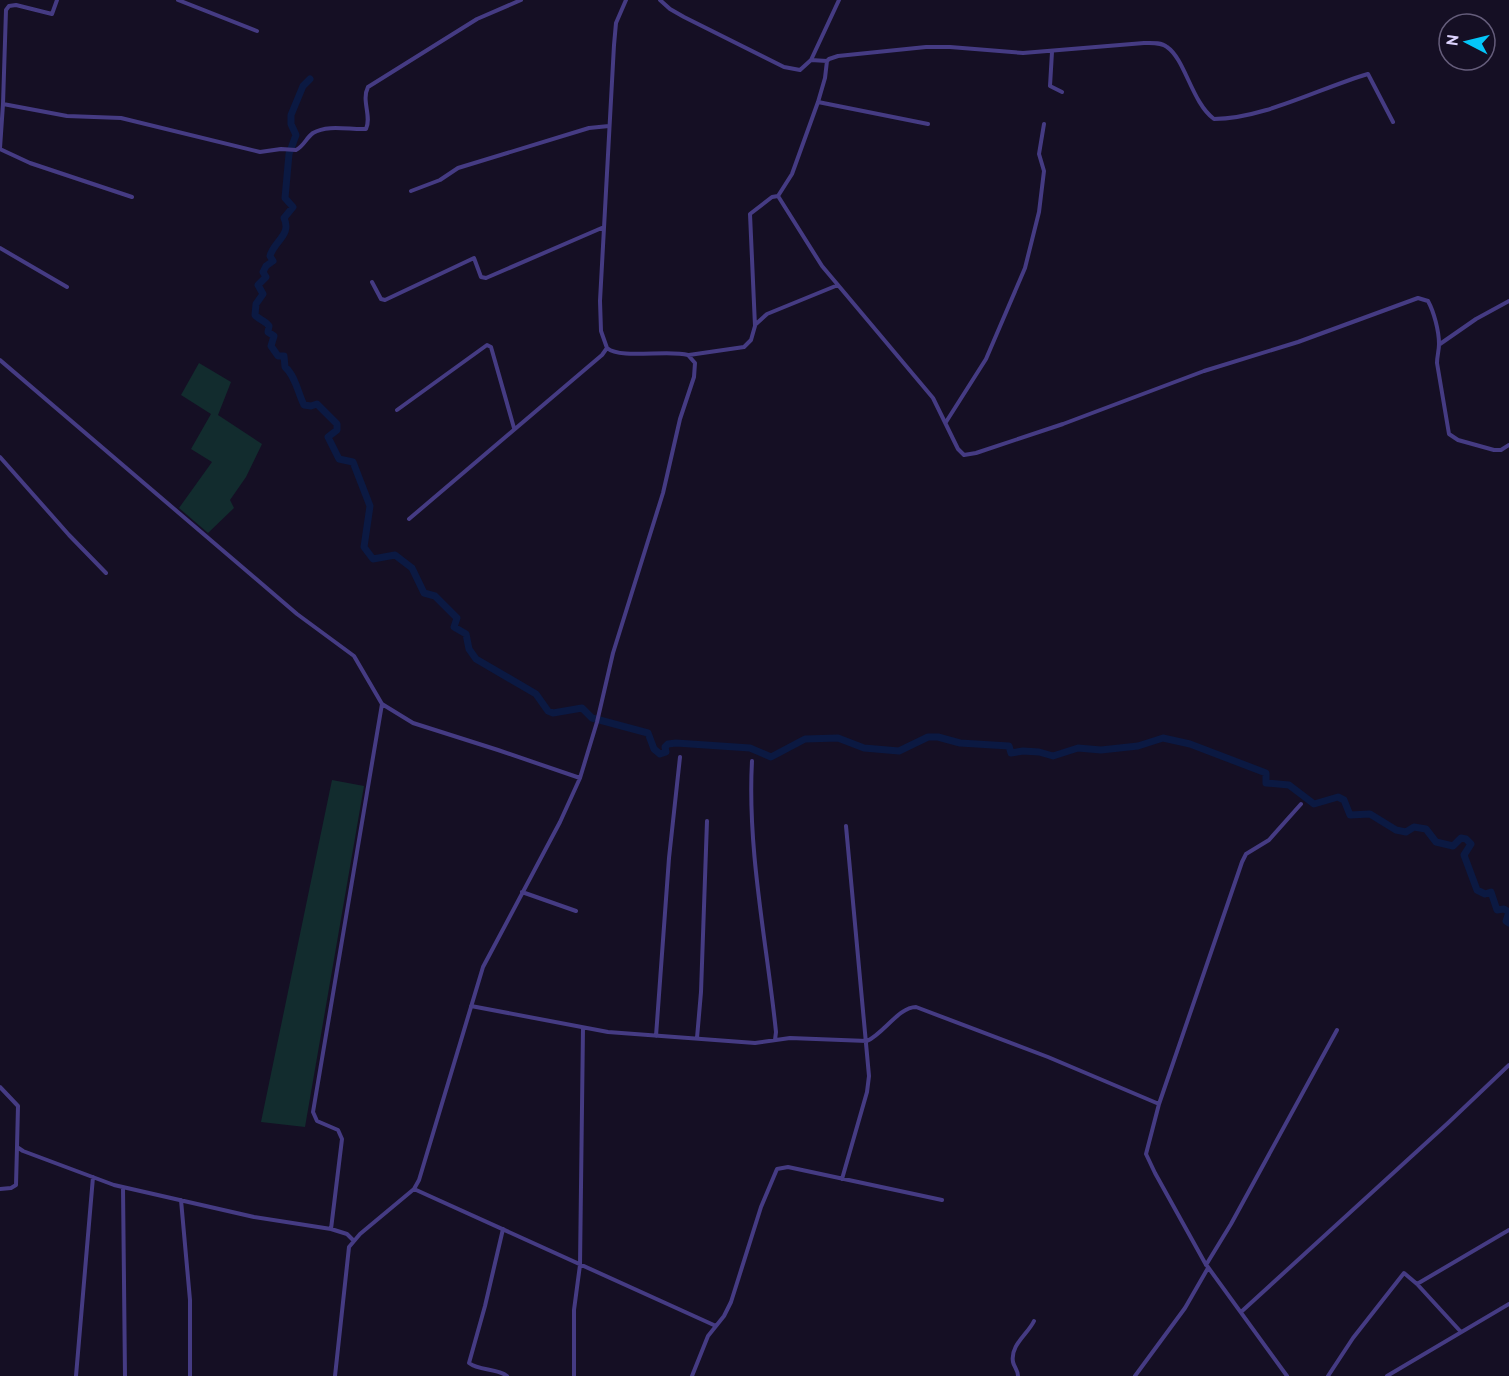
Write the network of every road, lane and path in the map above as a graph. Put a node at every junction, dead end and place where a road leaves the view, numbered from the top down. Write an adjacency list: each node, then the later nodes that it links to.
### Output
1 (57, 0): 13 (street)
2 (178, 0): 7 (street)
3 (521, 0): 13 (street)
4 (626, 0): 17 (street)
5 (660, 0): 9 (street)
6 (839, 0): 9 (street)
7 (257, 31)
8 (1052, 52): 10 (street); 11 (street); 14 (street)
9 (811, 60): 10 (street)
10 (827, 61): 12 (street)
11 (1062, 92)
12 (818, 102): 15 (street); 20 (street)
13 (3, 104): 18 (street)
14 (1393, 122)
15 (928, 124)
16 (1044, 124): 34 (street)
17 (609, 126): 19 (street); 22 (street)
18 (0, 149): 21 (street)
19 (411, 191)
20 (778, 196): 25 (street); 28 (street)
21 (132, 197)
22 (604, 227): 24 (street); 30 (street)
23 (0, 248): 26 (street)
24 (372, 282)
25 (838, 285): 28 (street); 34 (street)
26 (68, 287)
27 (1509, 301): 29 (street)
28 (755, 326): 31 (street)
29 (1439, 344): 34 (street); 36 (street)
30 (607, 348): 31 (street); 35 (street)
31 (688, 355): 43 (street)
32 (0, 360): 40 (street)
33 (397, 410): 35 (street)
34 (946, 423)
35 (514, 428): 38 (street)
36 (1509, 445)
37 (0, 457): 39 (street)
38 (409, 519)
39 (106, 573)
40 (382, 704): 43 (street); 67 (street)
41 (680, 757): 52 (street)
42 (752, 761): 54 (street)
43 (580, 778): 47 (street)
44 (1301, 804): 58 (street)
45 (707, 821): 53 (street)
46 (846, 826): 55 (street)
47 (522, 892): 48 (street); 49 (street)
48 (576, 911)
49 (471, 1006): 50 (street); 64 (street)
50 (583, 1028): 52 (street); 71 (street)
51 (1336, 1030): 72 (street)
52 (656, 1036): 53 (street)
53 (697, 1038): 54 (street)
54 (775, 1040): 55 (street)
55 (867, 1041): 58 (street); 61 (street)
56 (1509, 1065): 75 (street)
57 (0, 1087): 59 (street)
58 (1159, 1104): 72 (street)
59 (17, 1147): 60 (street); 63 (street)
60 (93, 1177): 62 (street); 79 (street)
61 (842, 1179): 66 (street); 77 (street)
62 (123, 1186): 65 (street); 80 (street)
63 (0, 1189)
64 (414, 1189): 68 (street); 70 (street)
65 (182, 1200): 67 (street); 81 (street)
66 (942, 1200)
67 (331, 1229): 70 (street)
68 (503, 1229): 71 (street); 83 (street)
69 (1509, 1230): 73 (street)
70 (353, 1241): 82 (street)
71 (580, 1265): 77 (street); 84 (street)
72 (1207, 1267): 75 (street); 87 (street)
73 (1417, 1284): 78 (street); 89 (street)
74 (1509, 1304): 78 (street)
75 (1241, 1312): 88 (street)
76 (1034, 1321): 86 (street)
77 (716, 1326): 85 (street)
78 (1461, 1332): 90 (street)
79 (76, 1376)
80 (125, 1376)
81 (190, 1376)
82 (335, 1376)
83 (507, 1376)
84 (574, 1376)
85 (692, 1376)
86 (1018, 1376)
87 (1135, 1376)
88 (1287, 1376)
89 (1328, 1376)
90 (1387, 1376)

